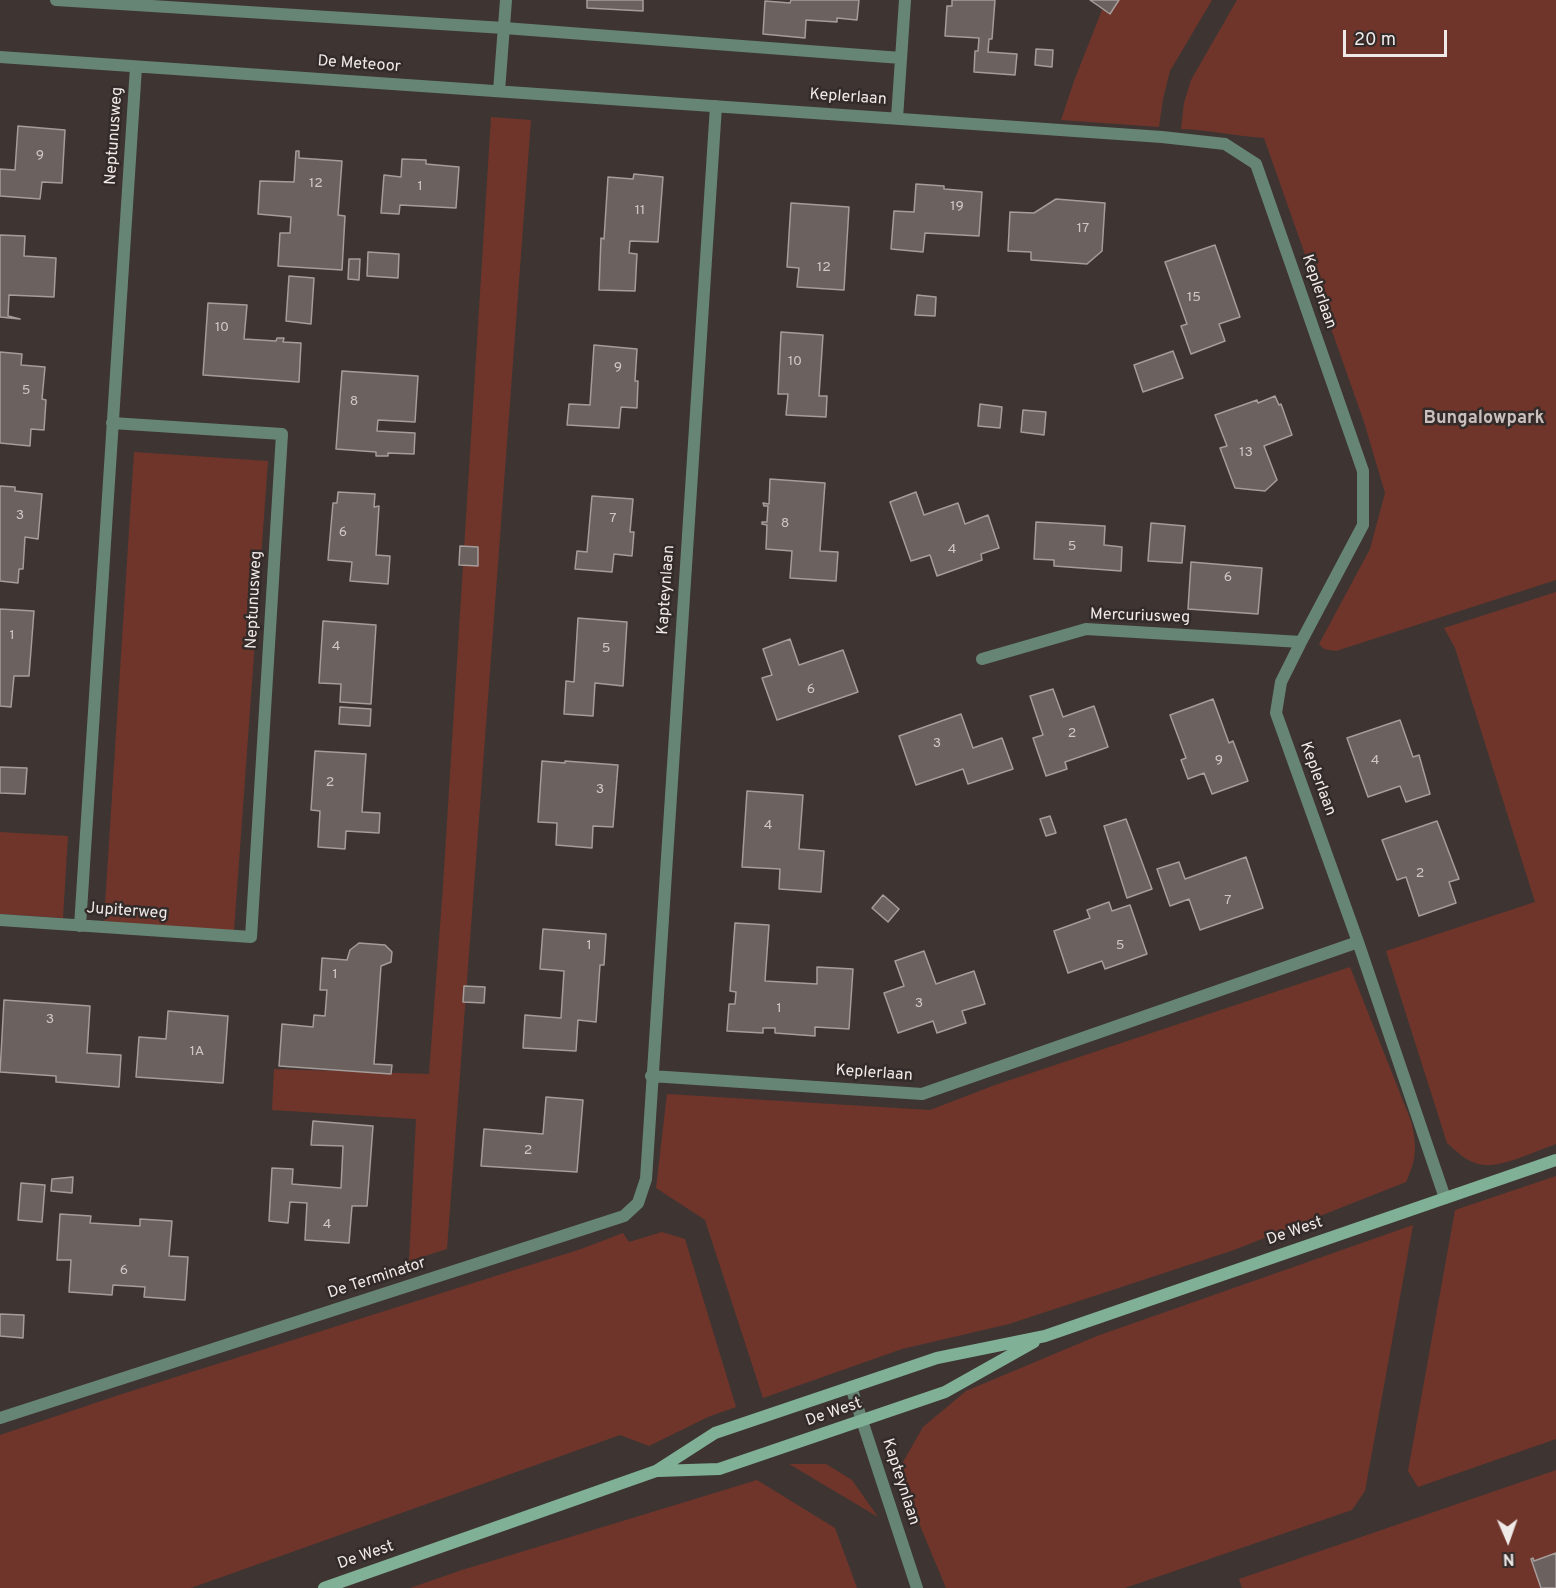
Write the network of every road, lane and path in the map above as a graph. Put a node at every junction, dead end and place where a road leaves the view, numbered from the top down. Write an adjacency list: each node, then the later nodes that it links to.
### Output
1 (56, 0): 4 (street)
2 (506, 0): 4 (street)
3 (905, 0): 6 (street)
4 (504, 28): 6 (street); 8 (street)
5 (0, 57): 7 (street, De Meteoor)
6 (901, 58): 10 (street)
7 (136, 67): 8 (street, De Meteoor); 11 (street, Neptunusweg)
8 (499, 91): 9 (street, De Meteoor)
9 (716, 106): 10 (street, Keplerlaan); 18 (street, Kapteynlaan)
10 (897, 118): 12 (street, Keplerlaan)
11 (112, 423): 15 (street, Neptunusweg); 16 (street, Neptunusweg)
12 (1301, 642): 13 (street, Mercuriusweg); 17 (street, Keplerlaan)
13 (982, 659)
14 (0, 920): 15 (street, Jupiterweg)
15 (80, 926): 16 (street, Jupiterweg)
16 (251, 937)
17 (1358, 942): 18 (street, Keplerlaan); 20 (street, Keplerlaan)
18 (651, 1076): 23 (street, De Terminator)
19 (1556, 1160): 20 (main road, De West)
20 (1445, 1198): 21 (main road, De West)
21 (1045, 1336): 22 (main road, De West); 24 (main road, De West)
22 (851, 1387): 24 (street, Kapteynlaan); 25 (main road, De West)
23 (0, 1418)
24 (862, 1421): 25 (main road, De West); 27 (street, Kapteynlaan)
25 (656, 1472): 26 (main road, De West)
26 (324, 1588)
27 (917, 1588)

